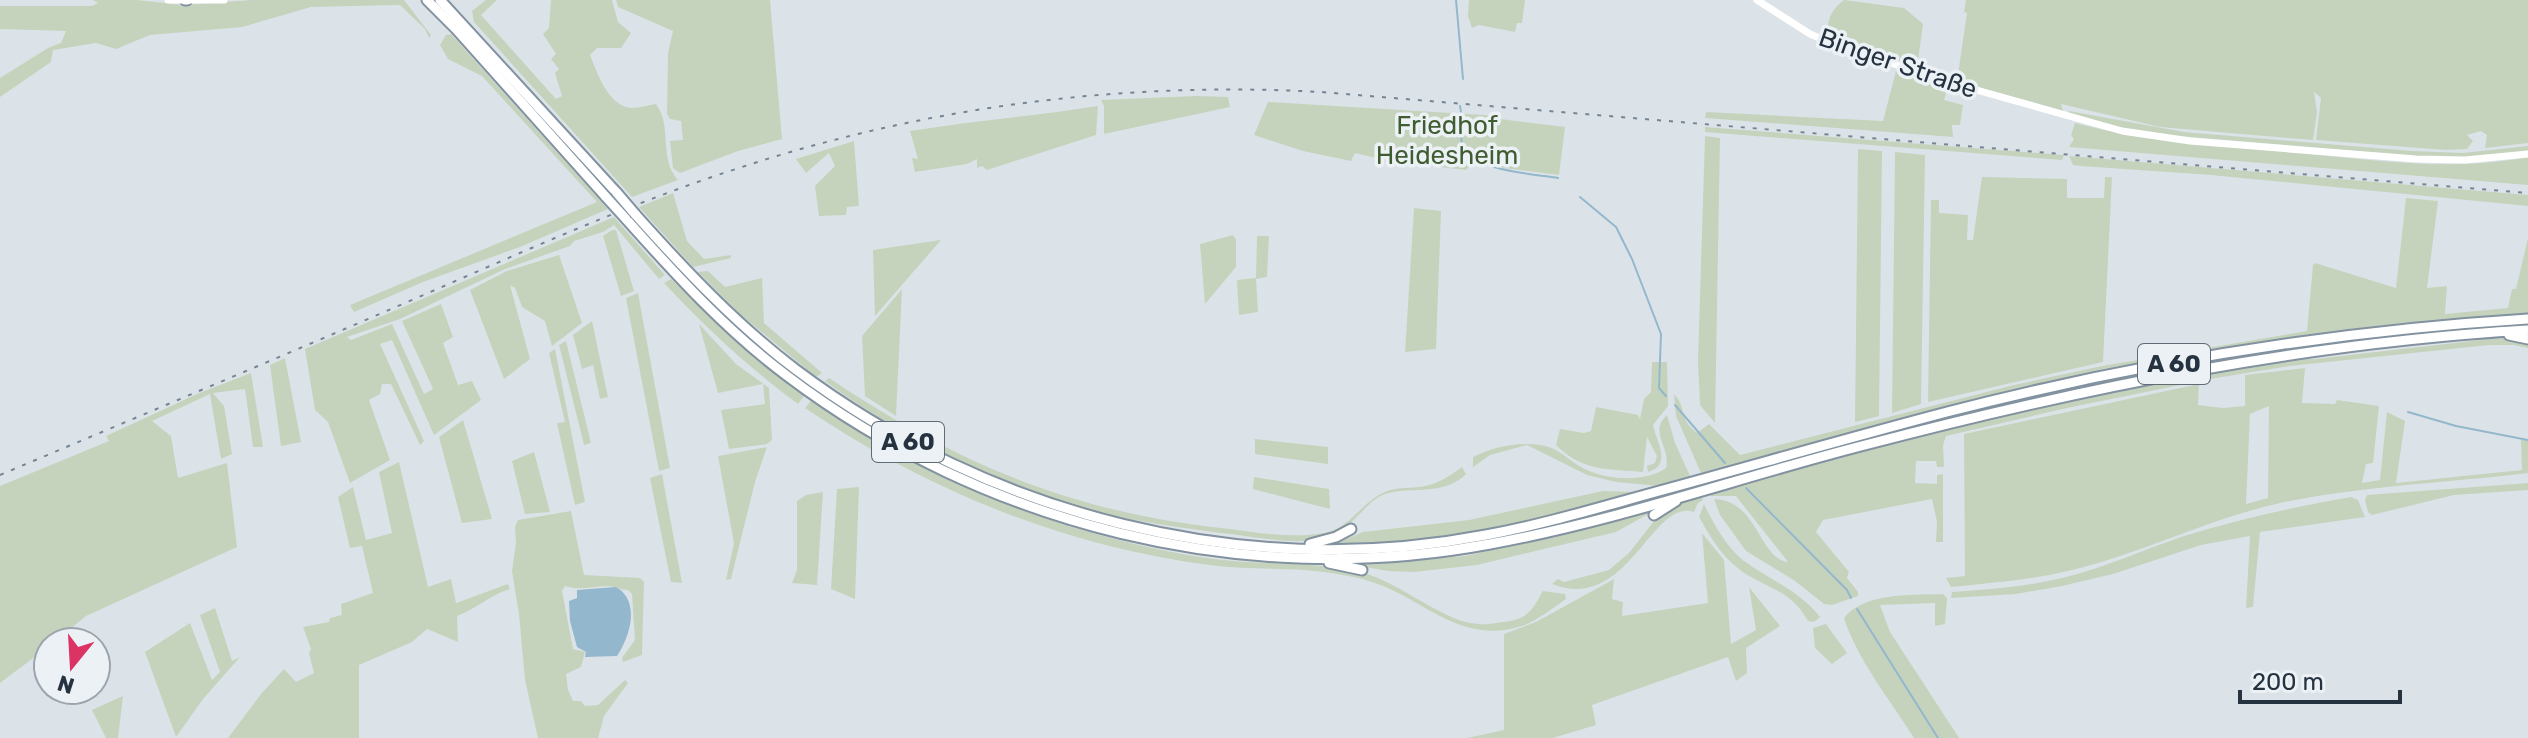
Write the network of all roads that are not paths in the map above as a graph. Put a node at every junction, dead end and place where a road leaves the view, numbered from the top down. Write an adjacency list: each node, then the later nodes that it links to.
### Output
1 (168, 0): 2 (main road)
2 (186, 0): 3 (main road)
3 (224, 0)
4 (427, 0): 7 (highway, A 60)
5 (440, 0): 7 (highway, A 60)
6 (1757, 0): 8 (main road, Binger Straße)
7 (455, 22): 9 (highway, A 60, bridge); 9 (highway, A 60, bridge)
8 (2528, 154)
9 (630, 216): 19 (highway, A 60); 20 (highway, A 60)
10 (2528, 319): 15 (highway, A 60)
11 (2528, 330): 12 (highway, A 60)
12 (2494, 332): 13 (highway); 16 (highway, A 60)
13 (2528, 339)
14 (1648, 489): 15 (highway)
15 (1663, 490): 19 (highway, A 60)
16 (1694, 492): 17 (highway); 20 (highway, A 60)
17 (1654, 515)
18 (1351, 529): 19 (highway)
19 (1284, 548)
20 (1314, 559): 21 (highway)
21 (1362, 570)

